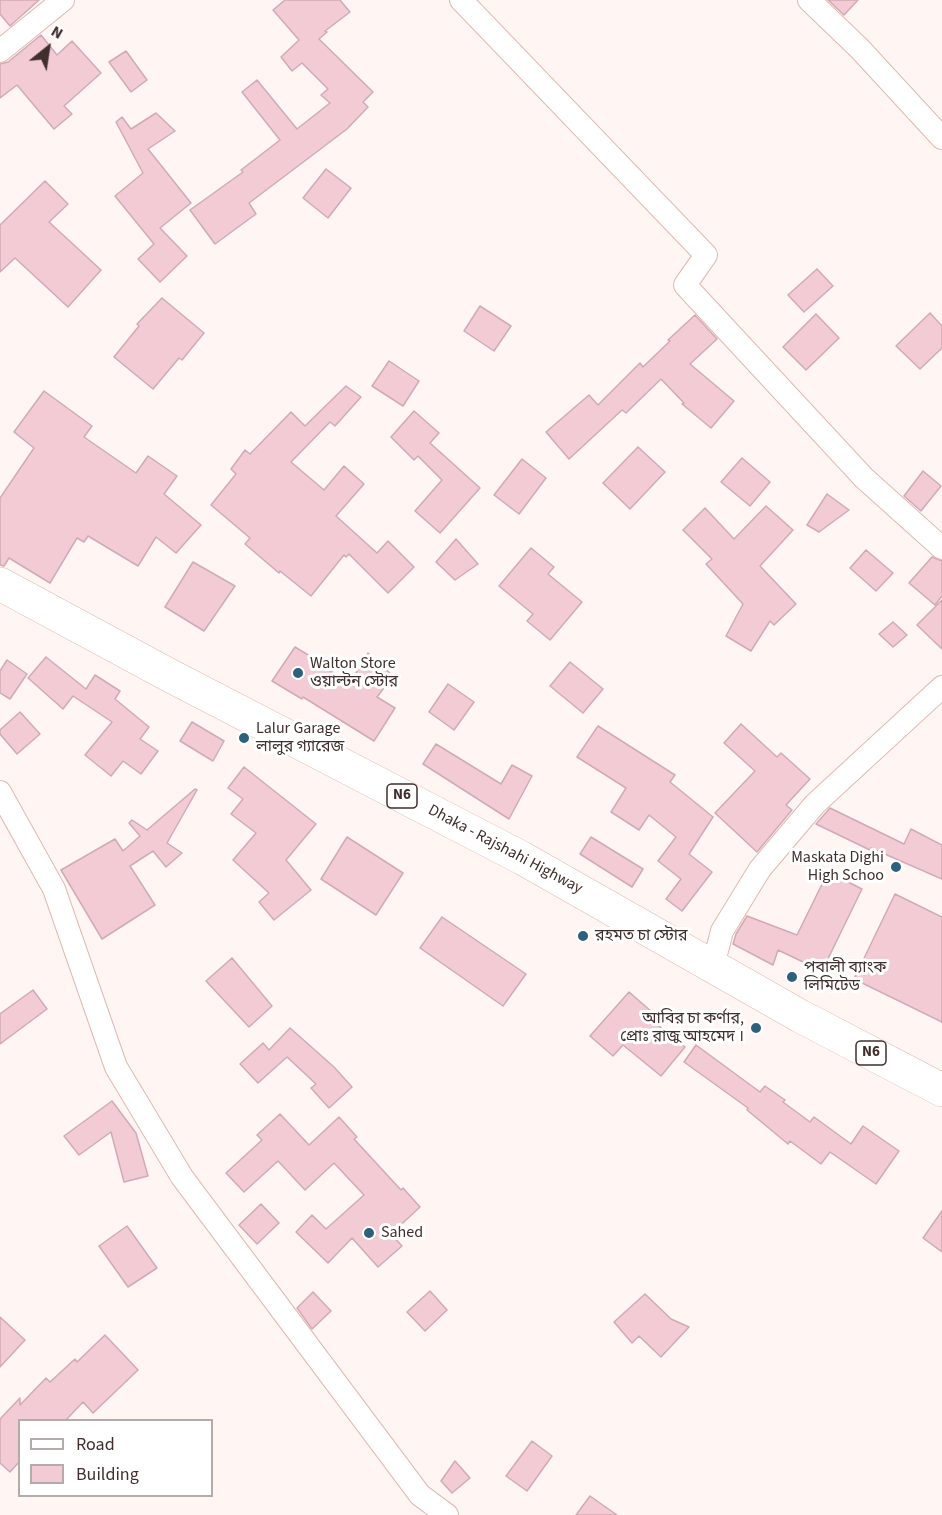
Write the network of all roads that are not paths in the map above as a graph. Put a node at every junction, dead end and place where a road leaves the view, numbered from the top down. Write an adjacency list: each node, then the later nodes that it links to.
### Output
1 (63, 0): 4 (street)
2 (461, 0): 6 (street)
3 (809, 0): 5 (street)
4 (0, 51)
5 (942, 138)
6 (942, 548)
7 (0, 584): 10 (highway, Dhaka - Rajshahi Highway / N6)
8 (942, 687): 10 (street)
9 (0, 792): 12 (street)
10 (713, 966): 11 (highway, Dhaka - Rajshahi Highway / N6)
11 (942, 1090)
12 (447, 1515)

